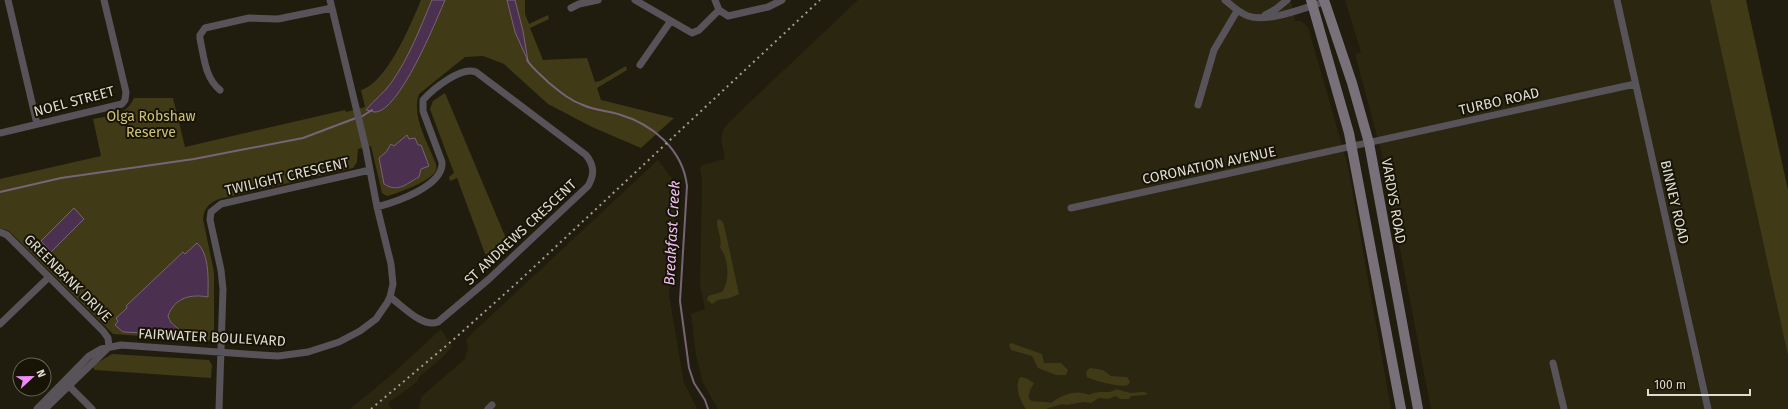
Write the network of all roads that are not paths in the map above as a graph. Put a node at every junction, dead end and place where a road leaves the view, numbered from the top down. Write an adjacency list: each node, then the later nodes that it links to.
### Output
1 (8, 0): 22 (street)
2 (104, 0): 22 (street, NOEL STREET)
3 (598, 0): 13 (street)
4 (635, 0): 17 (street)
5 (715, 0): 14 (street)
6 (782, 0): 14 (street)
7 (1225, 0): 15 (street)
8 (1287, 0): 16 (street)
9 (1617, 0): 19 (street, BINNEY ROAD)
10 (1324, 1): 11 (street, VARDYS ROAD); 24 (main road, VARDYS ROAD)
11 (1312, 3): 16 (street, VARDYS ROAD); 25 (main road)
12 (331, 4): 20 (street); 26 (street, FAIRWATER BOULEVARD)
13 (571, 8)
14 (719, 10): 17 (street)
15 (1237, 11): 16 (street); 21 (street)
16 (1259, 18)
17 (670, 22): 18 (street)
18 (640, 65)
19 (1635, 84): 24 (street, TURBO ROAD); 44 (street, BINNEY ROAD)
20 (220, 90)
21 (1198, 105)
22 (37, 124): 23 (street, NOEL STREET)
23 (0, 133)
24 (1369, 143): 25 (street, TURBO ROAD); 42 (main road, VARDYS ROAD)
25 (1352, 147): 28 (street, CORONATION AVENUE); 41 (main road)
26 (370, 170): 27 (street, FAIRWATER BOULEVARD); 34 (street, TWILIGHT CRESCENT)
27 (377, 207): 31 (street, FAIRWATER BOULEVARD); 31 (street, ST ANDREWS CRESCENT)
28 (1071, 208)
29 (0, 232): 30 (street, GREENBANK DRIVE)
30 (49, 277): 32 (street); 33 (street, GREENBANK DRIVE)
31 (390, 297): 34 (street, FAIRWATER BOULEVARD)
32 (0, 324)
33 (109, 347): 34 (street, FAIRWATER BOULEVARD); 36 (street)
34 (221, 352): 40 (street)
35 (1553, 363): 43 (street)
36 (67, 384): 37 (street); 38 (street); 39 (street)
37 (37, 409)
38 (45, 409)
39 (92, 409)
40 (219, 409)
41 (1400, 409)
42 (1418, 409)
43 (1564, 409)
44 (1708, 409)

